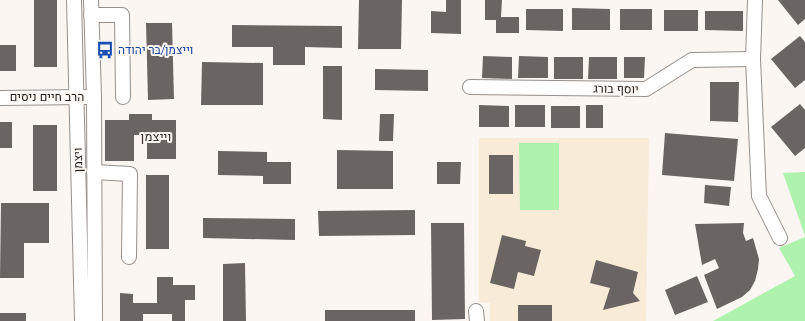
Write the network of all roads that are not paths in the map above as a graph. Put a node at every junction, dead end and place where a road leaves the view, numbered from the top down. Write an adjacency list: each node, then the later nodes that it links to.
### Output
1 (74, 0): 7 (street, ויצמן)
2 (91, 0): 4 (street, ויצמן)
3 (755, 0): 5 (street)
4 (91, 15): 8 (street, ויצמן); 9 (street)
5 (753, 59): 6 (street, יוסף בורג); 12 (street)
6 (470, 87)
7 (77, 97): 8 (street, הרב חיים ניסים); 10 (street, הרב חיים ניסים); 14 (street, ויצמן)
8 (94, 97): 11 (street, ויצמן)
9 (123, 97)
10 (0, 98)
11 (94, 172): 13 (street); 15 (street, ויצמן)
12 (780, 238)
13 (129, 257)
14 (82, 321)
15 (95, 321)

